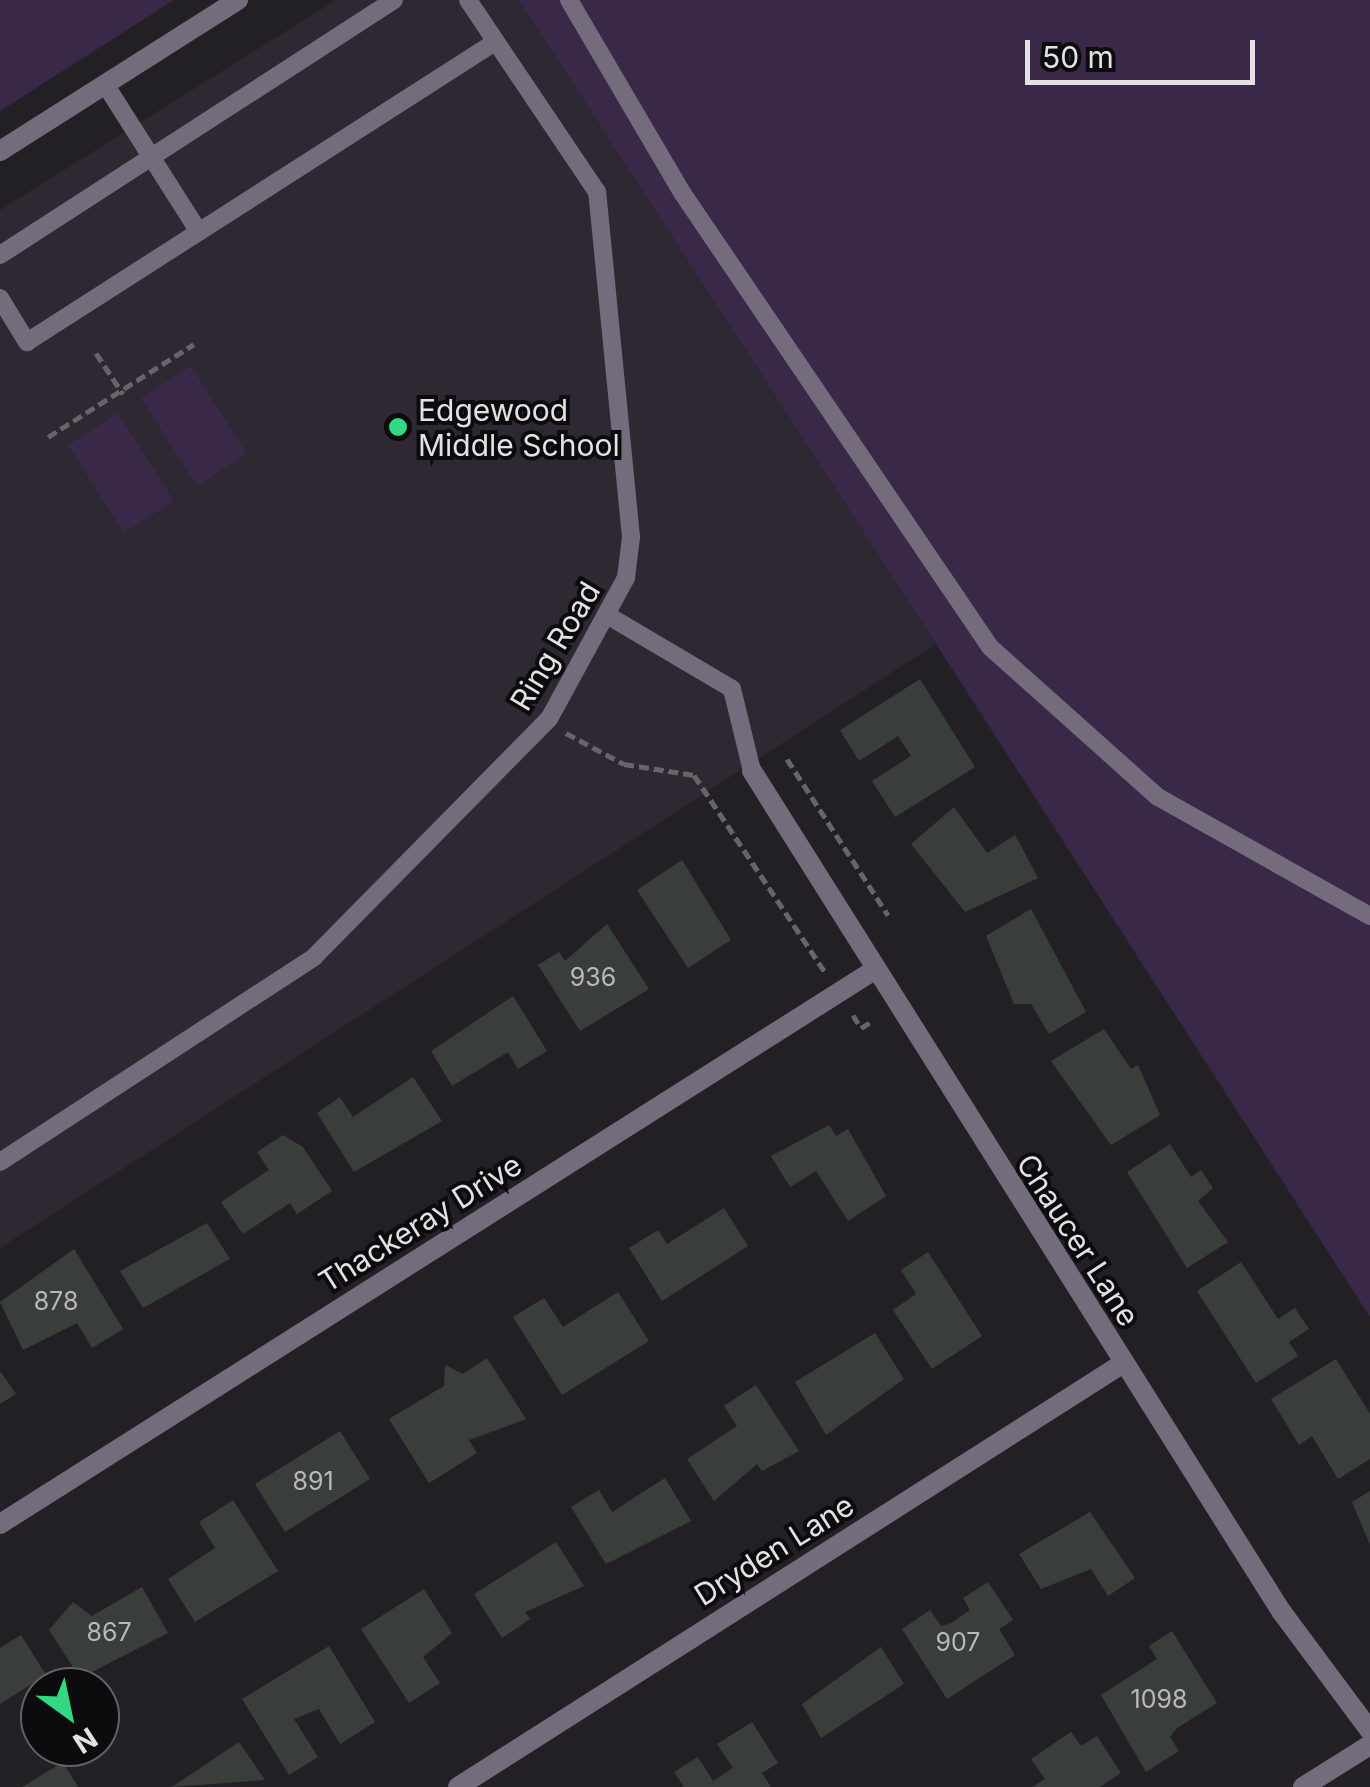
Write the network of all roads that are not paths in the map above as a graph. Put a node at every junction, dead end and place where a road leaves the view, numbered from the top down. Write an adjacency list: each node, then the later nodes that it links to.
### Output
1 (238, 0): 6 (street)
2 (394, 0): 8 (lane)
3 (468, 0): 5 (lane, Ring Road)
4 (569, 0): 14 (lane)
5 (495, 42): 9 (lane); 12 (lane, Ring Road)
6 (105, 84): 7 (street); 8 (lane)
7 (0, 151)
8 (152, 157): 9 (lane); 10 (lane)
9 (199, 232): 11 (lane)
10 (0, 255)
11 (0, 298)
12 (608, 615): 13 (lane); 16 (lane, Ring Road)
13 (752, 771): 15 (street, Chaucer Lane)
14 (1370, 916)
15 (871, 972): 17 (street, Chaucer Lane); 18 (street, Thackeray Drive)
16 (0, 1162)
17 (1122, 1364): 19 (street, Chaucer Lane); 21 (street, Dryden Lane)
18 (0, 1524)
19 (1370, 1731)
20 (1370, 1745): 22 (street)
21 (458, 1787)
22 (1303, 1787)

